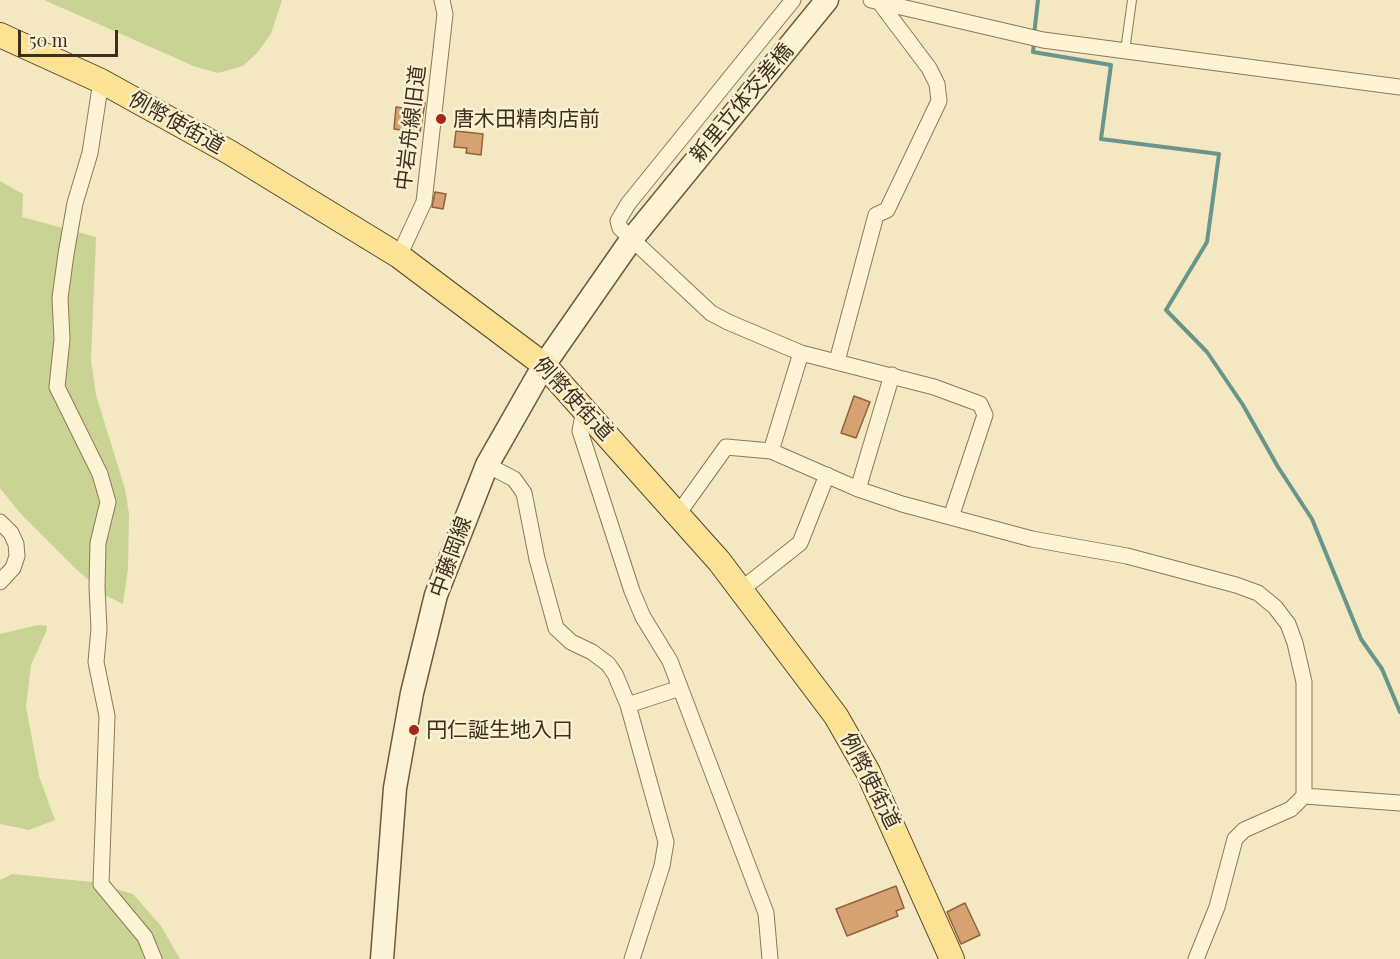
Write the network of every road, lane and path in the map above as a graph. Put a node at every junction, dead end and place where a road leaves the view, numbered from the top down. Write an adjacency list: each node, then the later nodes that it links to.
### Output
1 (442, 0): 12 (street, 中岩舟線旧道)
2 (794, 0): 11 (street)
3 (827, 0): 10 (main road, 新里立体交差橋)
4 (1132, 0): 7 (lane)
5 (876, 2): 7 (street); 14 (street)
6 (0, 35): 8 (main road, 例幣使街道)
7 (1125, 51): 9 (street)
8 (101, 81): 12 (main road, 例幣使街道); 31 (street)
9 (1400, 87)
10 (657, 206): 11 (main road, 中藤岡線)
11 (631, 240): 13 (street); 15 (main road, 中藤岡線)
12 (399, 256): 15 (main road, 例幣使街道)
13 (801, 353): 14 (street); 18 (street)
14 (837, 361): 16 (street)
15 (544, 365): 17 (main road, 例幣使街道); 19 (main road, 中藤岡線)
16 (892, 375): 21 (street); 23 (street)
17 (584, 409): 22 (main road, 例幣使街道); 27 (street)
18 (771, 451): 20 (street); 22 (street)
19 (487, 465): 28 (street); 32 (main road, 中藤岡線)
20 (827, 475): 21 (street); 26 (street)
21 (858, 489): 23 (street)
22 (678, 514): 26 (main road, 例幣使街道)
23 (951, 517): 29 (street)
24 (0, 522): 25 (street)
25 (0, 582)
26 (742, 589): 35 (main road, 例幣使街道)
27 (680, 688): 28 (street); 34 (street)
28 (628, 705): 33 (street)
29 (1304, 796): 30 (street); 36 (street)
30 (1400, 803)
31 (154, 959)
32 (382, 959)
33 (632, 959)
34 (770, 959)
35 (952, 959)
36 (1196, 959)

